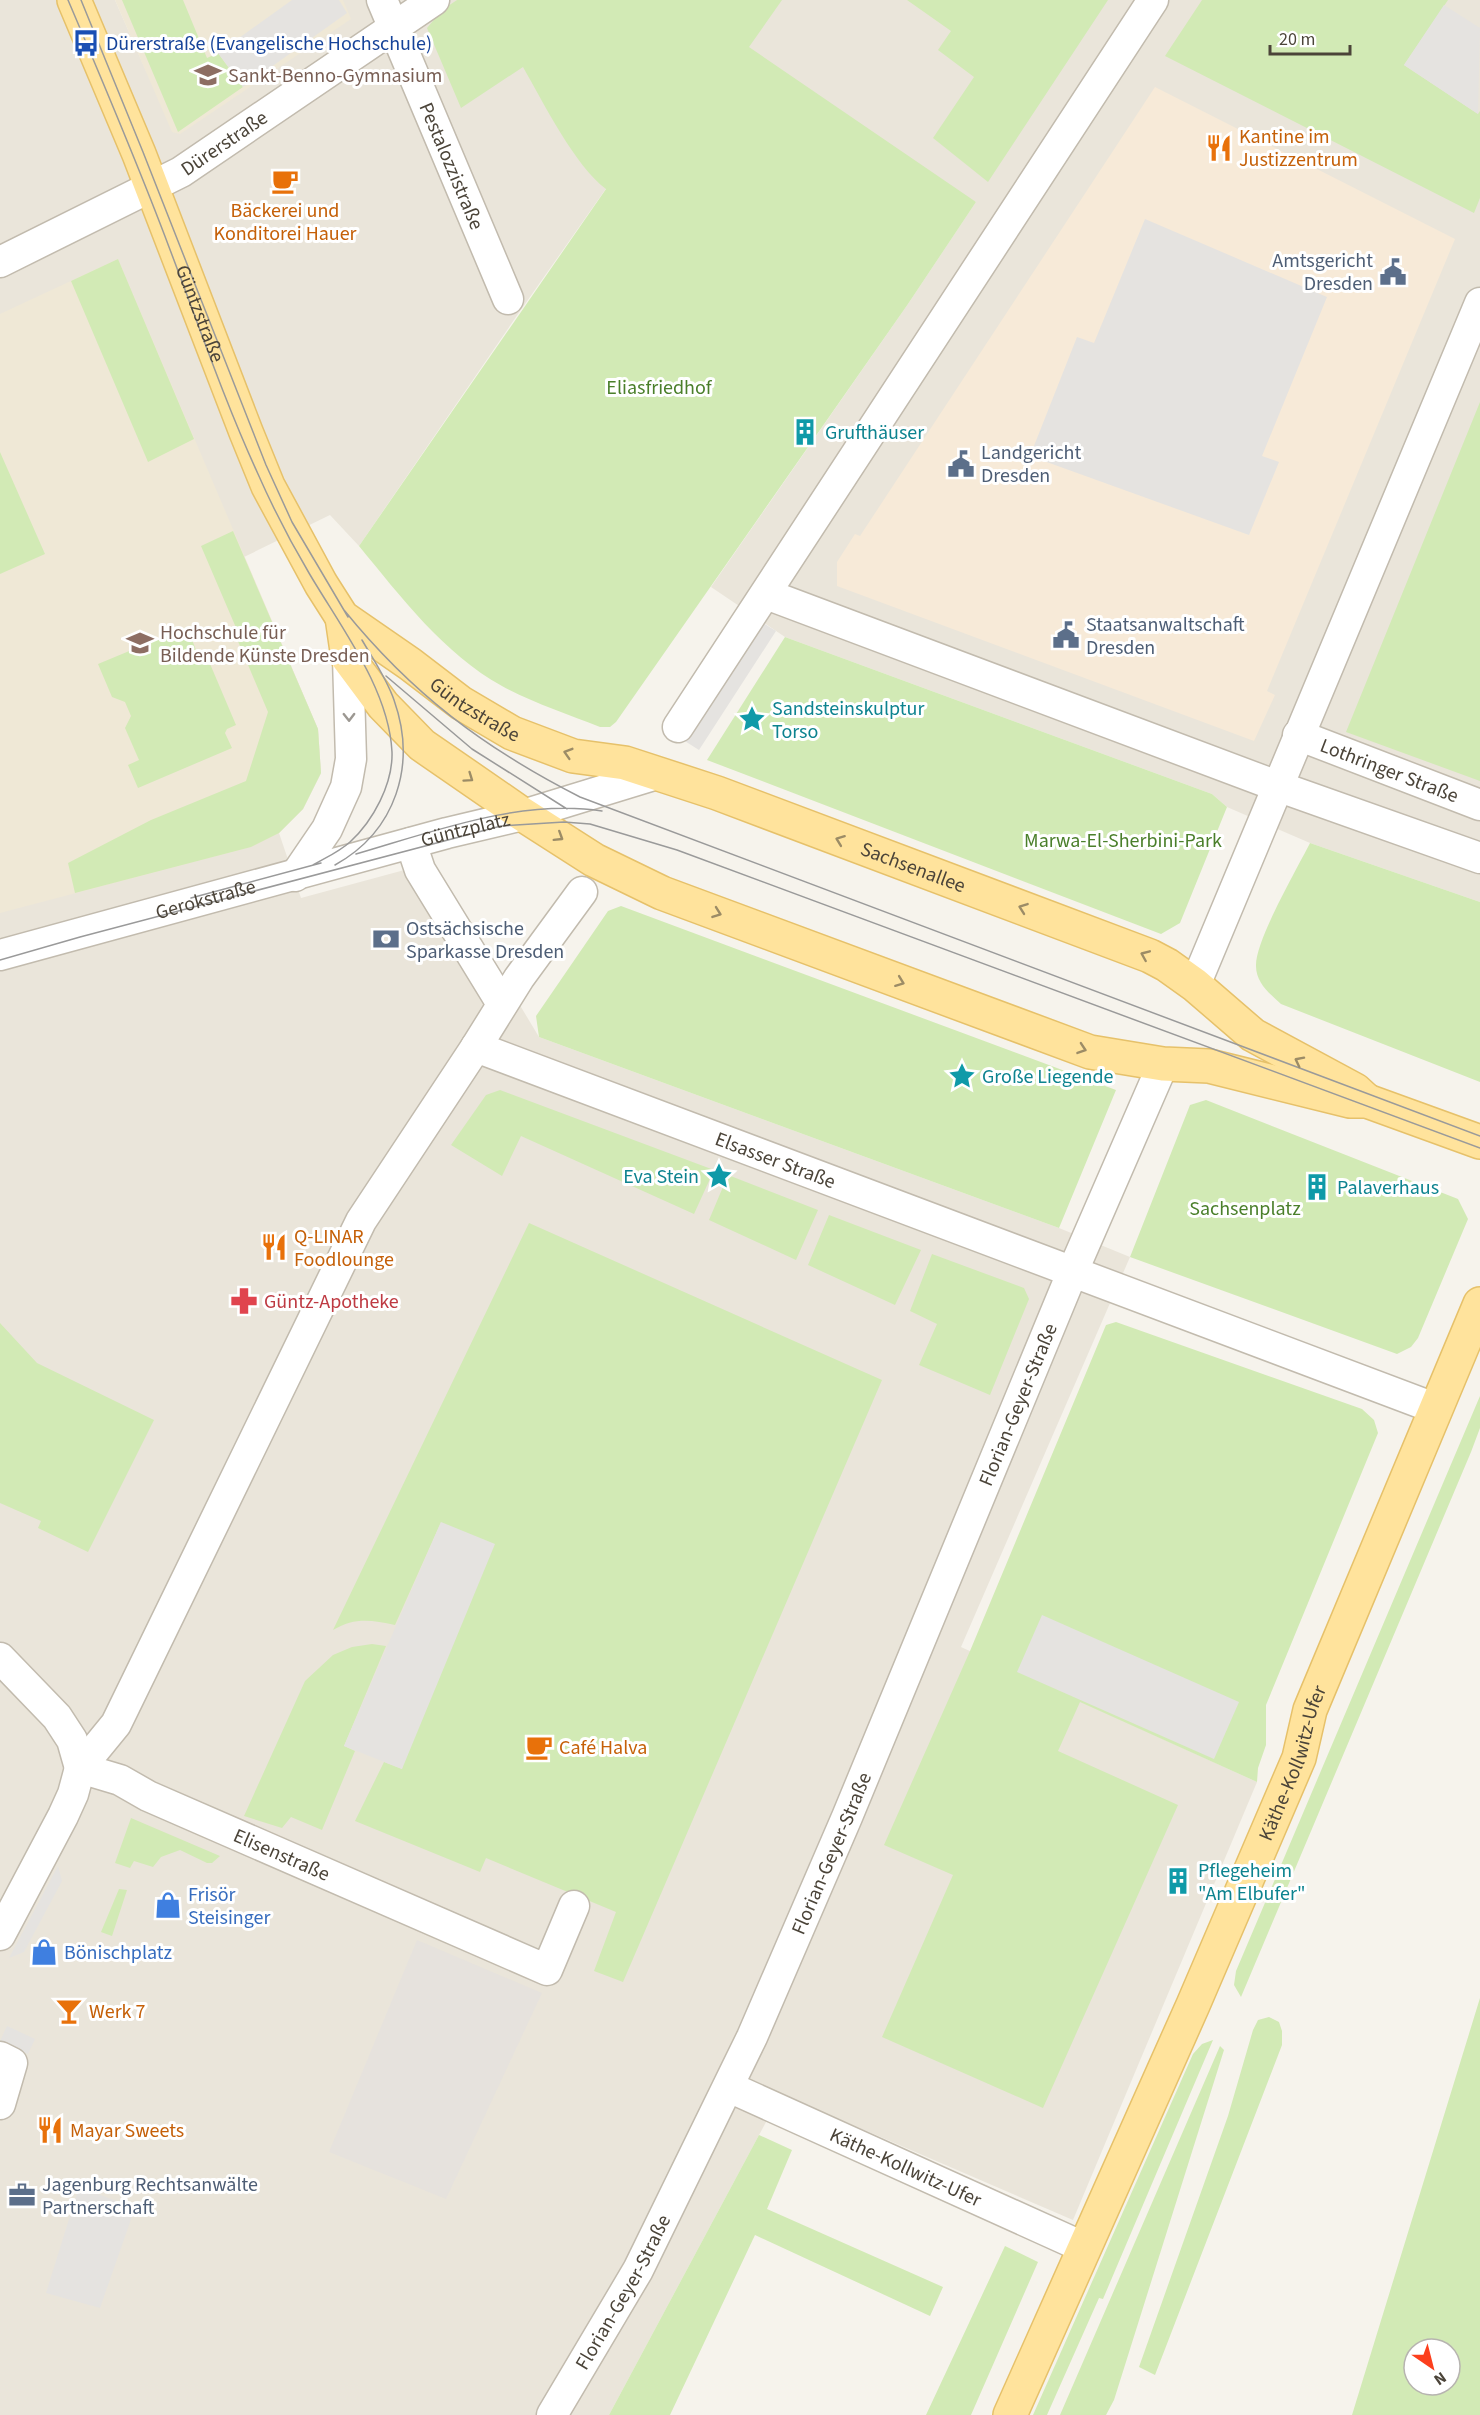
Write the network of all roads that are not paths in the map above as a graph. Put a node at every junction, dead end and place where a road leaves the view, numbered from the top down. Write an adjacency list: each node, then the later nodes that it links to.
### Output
1 (74, 0): 6 (main road, Güntzstraße)
2 (382, 0): 5 (street, Pestalozzistraße)
3 (434, 0): 5 (street, Dürerstraße)
4 (1153, 0): 10 (street)
5 (394, 27): 6 (street, Dürerstraße); 8 (street, Pestalozzistraße)
6 (152, 187): 7 (street, Dürerstraße); 11 (main road, Güntzstraße)
7 (0, 262)
8 (508, 299)
9 (1480, 303): 14 (street)
10 (766, 594): 13 (street); 17 (street)
11 (342, 616): 12 (main road, Güntzstraße); 15 (main road, Güntzstraße, one-way to 11)
12 (348, 658): 19 (main road, Güntzstraße, one-way to 19); 22 (street, Güntzstraße, one-way to 22)
13 (678, 727)
14 (1298, 735): 17 (street); 18 (street, Lothringer Straße)
15 (625, 763): 16 (main road, Sachsenallee)
16 (657, 774): 19 (street, Güntzplatz); 25 (main road, Sachsenallee, one-way to 16)
17 (1277, 786): 21 (street); 25 (street)
18 (1480, 805)
19 (523, 815): 20 (street, Güntzplatz); 28 (main road, Güntzplatz, one-way to 28)
20 (411, 843): 22 (street, Gerokstraße); 26 (street, Güntzplatz)
21 (1480, 858)
22 (295, 876): 24 (street, Gerokstraße)
23 (582, 892): 26 (street)
24 (0, 956)
25 (1195, 985): 29 (main road, one-way to 25)
26 (502, 1004): 27 (street)
27 (476, 1047): 31 (street, Elsasser Straße); 35 (street)
28 (1163, 1064): 29 (main road); 31 (street)
29 (1367, 1101): 30 (main road)
30 (1480, 1142)
31 (1072, 1273): 33 (street); 39 (street, Florian-Geyer-Straße)
32 (1480, 1304): 33 (main road)
33 (1437, 1409): 41 (main road, Käthe-Kollwitz-Ufer)
34 (0, 1658): 35 (street)
35 (80, 1768): 36 (street, Elisenstraße); 37 (street)
36 (574, 1906)
37 (0, 1935)
38 (0, 2057): 40 (street)
39 (729, 2087): 41 (street, Käthe-Kollwitz-Ufer); 42 (street, Florian-Geyer-Straße)
40 (0, 2104)
41 (1083, 2247): 43 (main road, Käthe-Kollwitz-Ufer)
42 (552, 2415)
43 (1010, 2415)

